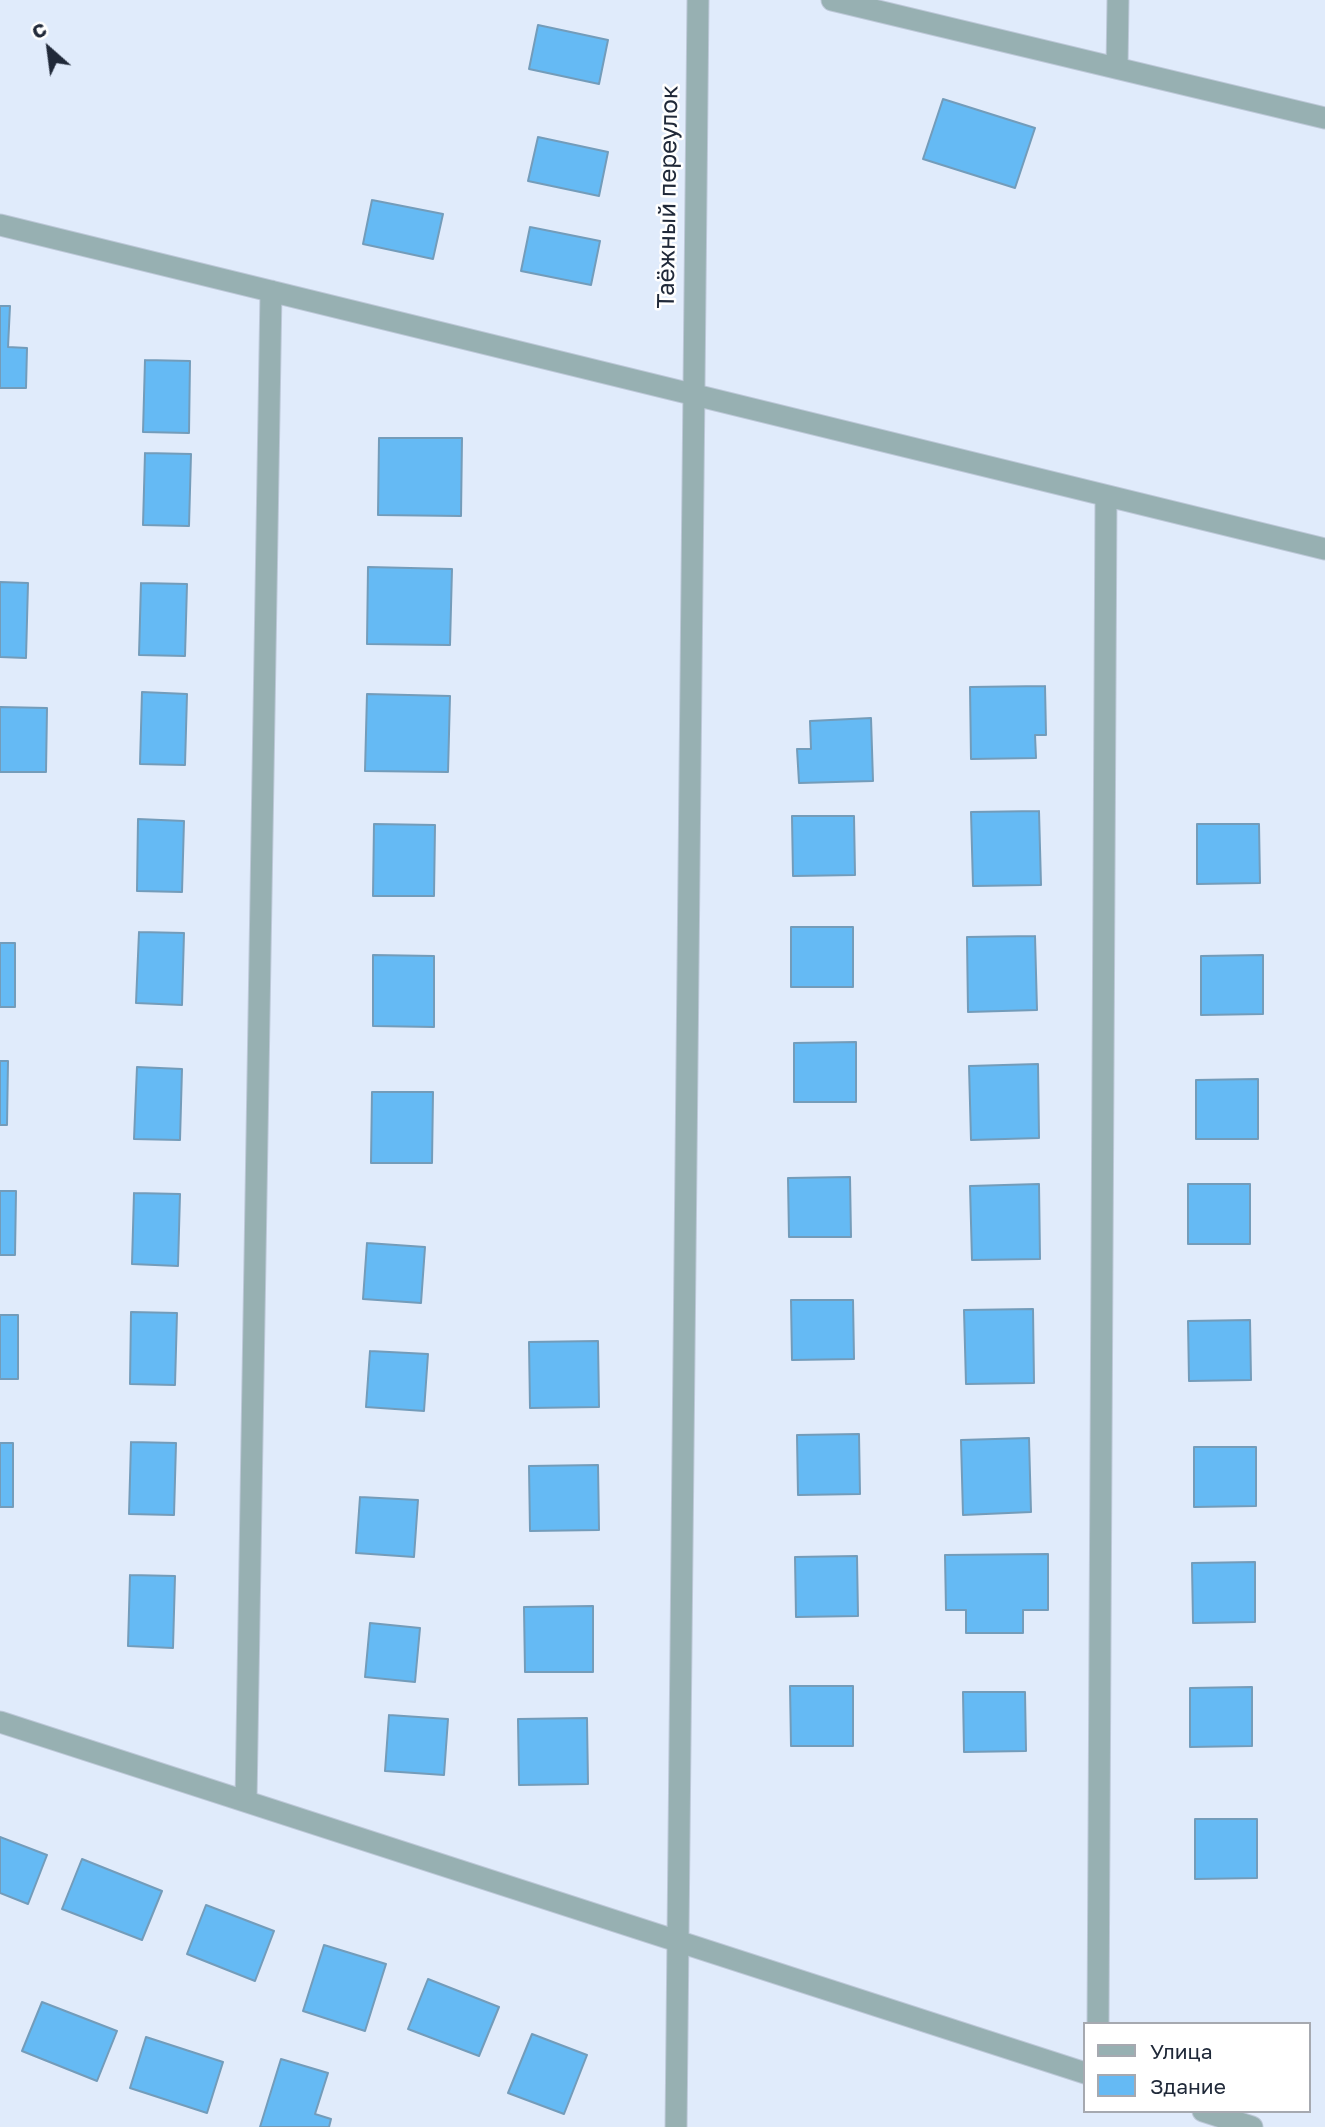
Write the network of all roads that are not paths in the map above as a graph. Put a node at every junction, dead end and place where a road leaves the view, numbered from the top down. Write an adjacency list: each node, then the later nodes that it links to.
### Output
1 (698, 0): 8 (street, Таёжный переулок)
2 (832, 0): 4 (street)
3 (1118, 0): 4 (street)
4 (1117, 68): 5 (street)
5 (1325, 118)
6 (0, 225): 7 (street)
7 (271, 291): 8 (street); 12 (street)
8 (692, 395): 9 (street); 13 (street, Таёжный переулок)
9 (1106, 497): 10 (street); 14 (street)
10 (1325, 550)
11 (0, 1722): 12 (street)
12 (246, 1801): 13 (street)
13 (677, 1941): 15 (street); 17 (street, Таёжный переулок)
14 (1098, 2022)
15 (1084, 2073)
16 (1209, 2113): 18 (street)
17 (676, 2127)
18 (1252, 2127)

